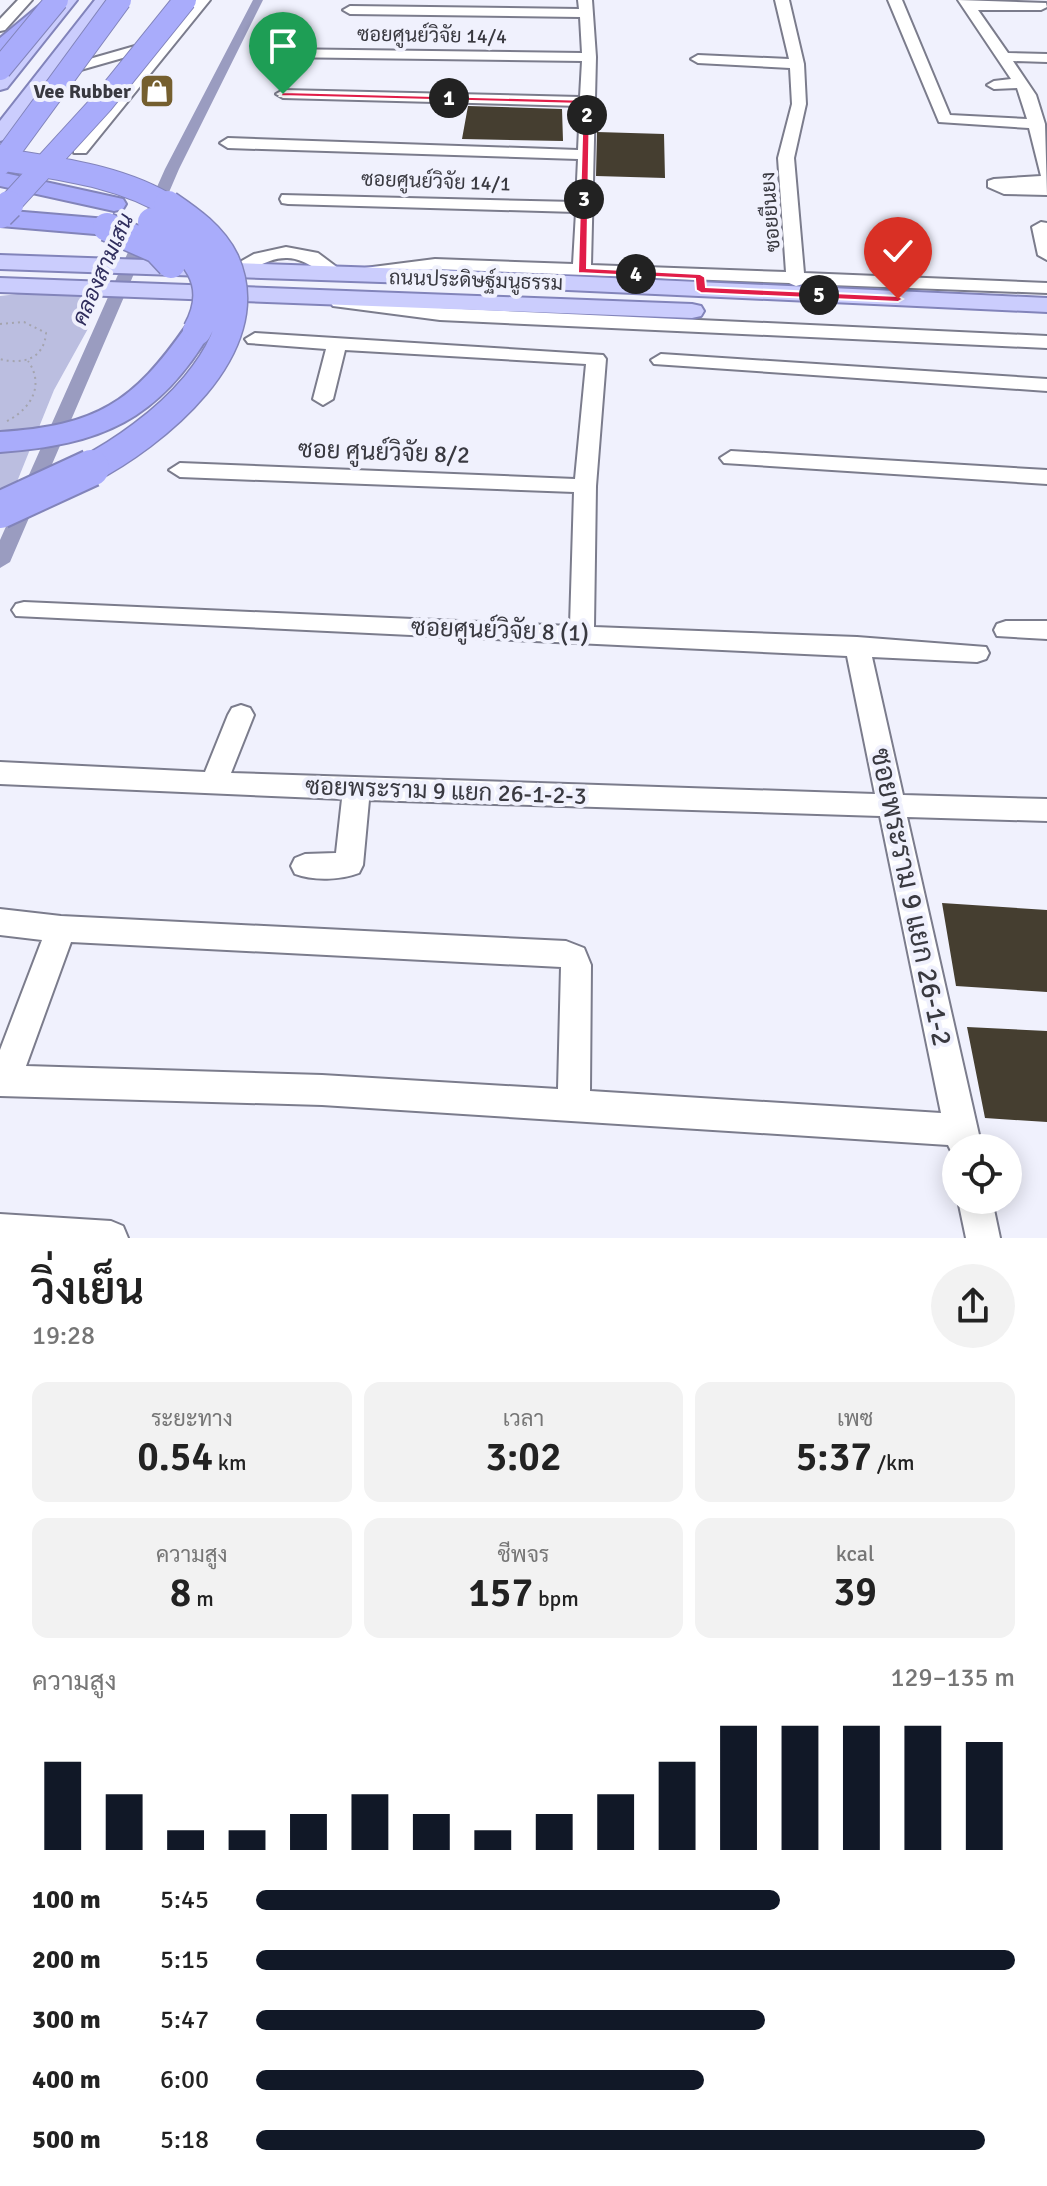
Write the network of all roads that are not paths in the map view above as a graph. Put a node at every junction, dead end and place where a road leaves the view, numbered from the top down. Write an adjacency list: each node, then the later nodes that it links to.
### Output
1 (25, 0): 17 (street)
2 (82, 0): 34 (main road)
3 (95, 0): 36 (main road)
4 (104, 0): 29 (main road)
5 (120, 0): 41 (highway, bridge)
6 (141, 0): 41 (highway, bridge)
7 (185, 0): 47 (highway, bridge)
8 (203, 0): 19 (street)
9 (782, 0): 27 (street, ซอยยืนยง)
10 (895, 0): 37 (street)
11 (60, 1): 18 (main road); 20 (highway, bridge); 28 (highway, bridge)
12 (967, 3): 13 (street); 25 (street)
13 (1005, 3): 14 (street)
14 (1041, 6)
15 (585, 7): 16 (street); 24 (street)
16 (350, 10)
17 (0, 27)
18 (44, 29): 23 (highway); 31 (main road)
19 (174, 34): 29 (street); 39 (street)
20 (0, 48)
21 (276, 53): 24 (street, ซอยศูนย์วิจัย 14/4)
22 (697, 54): 27 (street)
23 (0, 55)
24 (589, 57): 35 (street)
25 (1003, 57): 26 (street); 30 (street)
26 (1047, 58)
27 (797, 64): 54 (street, ซอยยืนยง)
28 (0, 69)
29 (46, 76): 41 (main road)
30 (1021, 83): 32 (street); 37 (street)
31 (0, 84)
32 (994, 85)
33 (283, 94): 35 (street)
34 (0, 101)
35 (587, 102): 40 (street)
36 (0, 120)
37 (1037, 124): 42 (street)
38 (228, 143): 40 (street)
39 (80, 150)
40 (586, 155): 46 (street)
41 (2, 158): 60 (highway, bridge); 72 (highway, bridge)
42 (1047, 174)
43 (1047, 181): 44 (street)
44 (1047, 190)
45 (288, 199): 46 (street, ซอยศูนย์วิจัย 14/1)
46 (584, 207): 51 (street)
47 (0, 216): 60 (highway, bridge)
48 (1041, 227): 49 (street)
49 (1047, 255)
50 (0, 262): 53 (main road, ถนนประดิษฐ์มนูธรรม)
51 (582, 271): 52 (street); 57 (street)
52 (342, 275): 53 (main road, ถนนประดิษฐ์มนูธรรม); 57 (main road, ถนนประดิษฐ์มนูธรรม)
53 (164, 280): 55 (main road, ถนนประดิษฐ์มนูธรรม); 57 (main road, ถนนประดิษฐ์มนูธรรม)
54 (796, 281): 56 (street); 57 (street)
55 (8, 287)
56 (1047, 288)
57 (703, 301): 59 (main road, ถนนประดิษฐ์มนูธรรม); 63 (street)
58 (1047, 305): 59 (main road, ถนนประดิษฐ์มนูธรรม)
59 (1030, 316)
60 (197, 331): 67 (highway)
61 (255, 339): 62 (street)
62 (337, 342): 66 (street); 71 (street)
63 (1047, 342)
64 (661, 360): 65 (street)
65 (1047, 385)
66 (323, 399)
67 (0, 442)
68 (731, 458): 70 (street)
69 (180, 470): 71 (street, ซอย ศูนย์วิจัย 8/2)
70 (1047, 477)
71 (585, 486): 76 (street)
72 (0, 510)
73 (24, 610): 76 (street, ซอยศูนย์วิจัย 8 (1))
74 (1006, 630): 75 (street)
75 (1047, 630)
76 (582, 633): 77 (street, ซอยศูนย์วิจัย 8 (1))
77 (857, 646): 78 (street, ซอยศูนย์วิจัย 8 (1)); 83 (street, ซอยพระราม 9 แยก 26-1-2)
78 (977, 653)
79 (241, 715): 81 (street)
80 (0, 773): 81 (street, ซอยพระราม 9 แยก 26-1-2-3)
81 (214, 783): 82 (street, ซอยพระราม 9 แยก 26-1-2-3)
82 (357, 789): 83 (street, ซอยพระราม 9 แยก 26-1-2-3); 85 (street)
83 (893, 805): 84 (street, ซอยพระราม 9 แยก 26-1-2-3); 90 (street, ซอยพระราม 9 แยก 26-1-2)
84 (1047, 810)
85 (305, 866)
86 (0, 922): 87 (street)
87 (61, 929): 88 (street); 89 (street)
88 (2, 1082): 89 (street)
89 (574, 1106): 91 (street)
90 (962, 1134)
91 (942, 1137)
92 (978, 1214): 95 (street)
93 (0, 1231): 94 (street)
94 (111, 1238)
95 (983, 1238)

